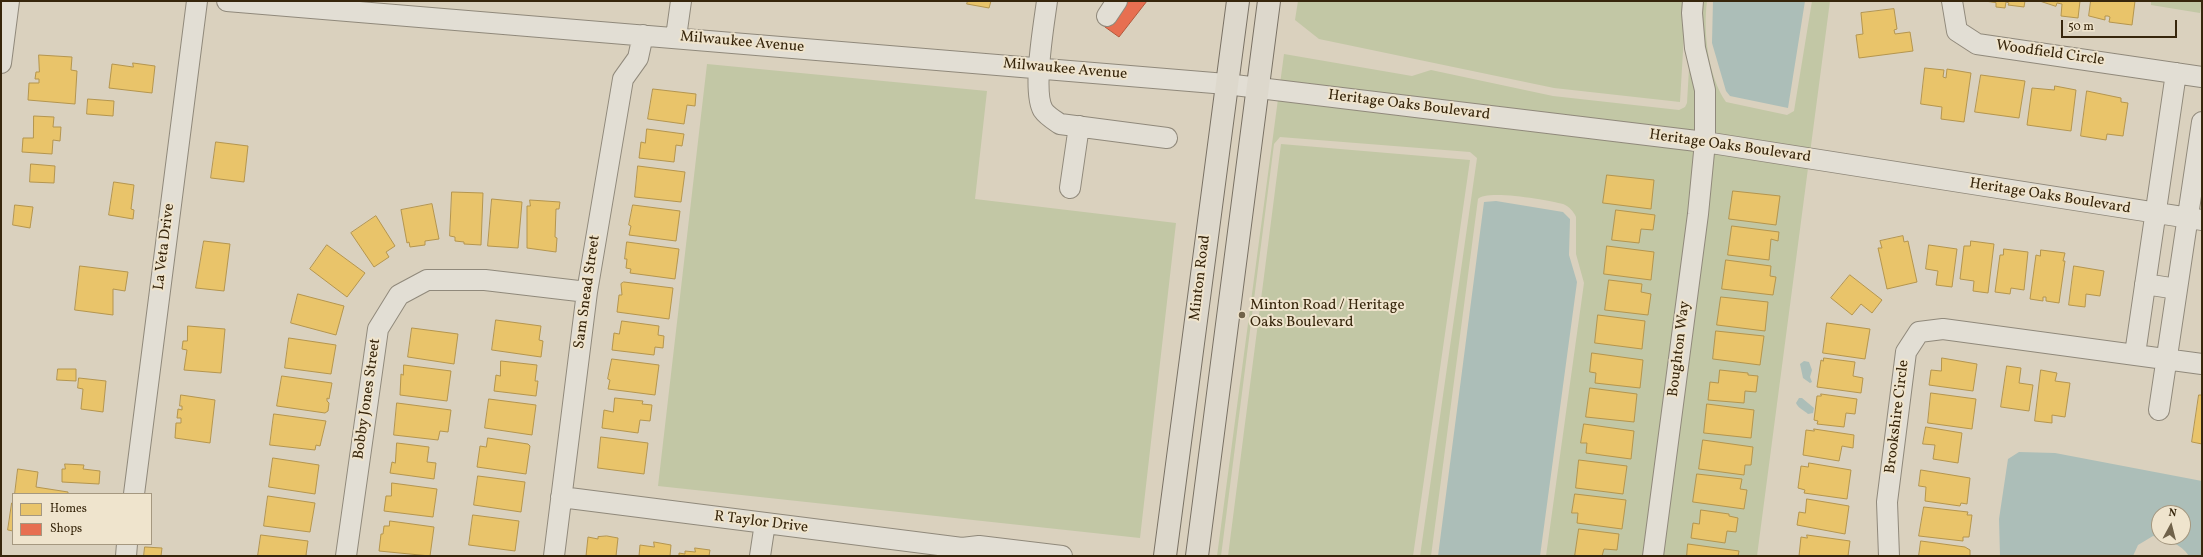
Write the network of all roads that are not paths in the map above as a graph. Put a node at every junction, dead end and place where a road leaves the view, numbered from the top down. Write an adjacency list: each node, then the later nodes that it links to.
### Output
1 (9, 1): 13 (street)
2 (197, 1): 34 (street, La Veta Drive)
3 (227, 1): 10 (street, Milwaukee Avenue)
4 (681, 1): 12 (street)
5 (1047, 1): 14 (street)
6 (1238, 1): 17 (main road, Minton Road)
7 (1269, 1): 18 (main road, Minton Road)
8 (1693, 1): 23 (street, Boughton Way)
9 (1952, 1): 15 (street, Woodfield Circle)
10 (437, 9): 11 (street, Milwaukee Avenue)
11 (644, 35): 12 (street, Milwaukee Avenue); 29 (street, Sam Snead Street)
12 (676, 38): 14 (street, Milwaukee Avenue)
13 (1, 64)
14 (1040, 67): 17 (street, Milwaukee Avenue); 19 (street)
15 (2176, 73): 16 (street, Woodfield Circle); 21 (street)
16 (2202, 77)
17 (1226, 84): 18 (street, Milwaukee Avenue); 46 (main road, Minton Road)
18 (1256, 88): 23 (street, Heritage Oaks Boulevard); 47 (main road, Minton Road)
19 (1079, 126): 22 (street); 24 (street)
20 (2201, 129): 21 (street); 26 (street)
21 (2168, 131): 25 (street)
22 (1167, 138)
23 (1705, 142): 25 (street, Heritage Oaks Boulevard); 48 (street, Boughton Way)
24 (1070, 188)
25 (2156, 213): 26 (street, Heritage Oaks Boulevard); 27 (street)
26 (2195, 219): 28 (street)
27 (2145, 284): 28 (street); 30 (street)
28 (2177, 289): 31 (street)
29 (587, 292): 35 (street, Sam Snead Street); 42 (street, Bobby Jones Street)
30 (2135, 354): 31 (street, Brookshire Circle); 49 (street, Brookshire Circle)
31 (2168, 359): 32 (street, Brookshire Circle); 33 (street)
32 (2202, 364)
33 (2159, 410)
34 (134, 493)
35 (561, 497): 36 (street, R Taylor Drive); 43 (street, Sam Snead Street)
36 (765, 523): 38 (street, R Taylor Drive); 44 (street)
37 (127, 545): 41 (street)
38 (888, 547): 39 (street, R Taylor Drive)
39 (968, 552): 40 (street, R Taylor Drive)
40 (1021, 554): 45 (street, R Taylor Drive)
41 (126, 556)
42 (346, 556)
43 (554, 556)
44 (760, 556)
45 (1062, 556)
46 (1165, 556)
47 (1198, 556)
48 (1653, 556)
49 (1889, 556)

